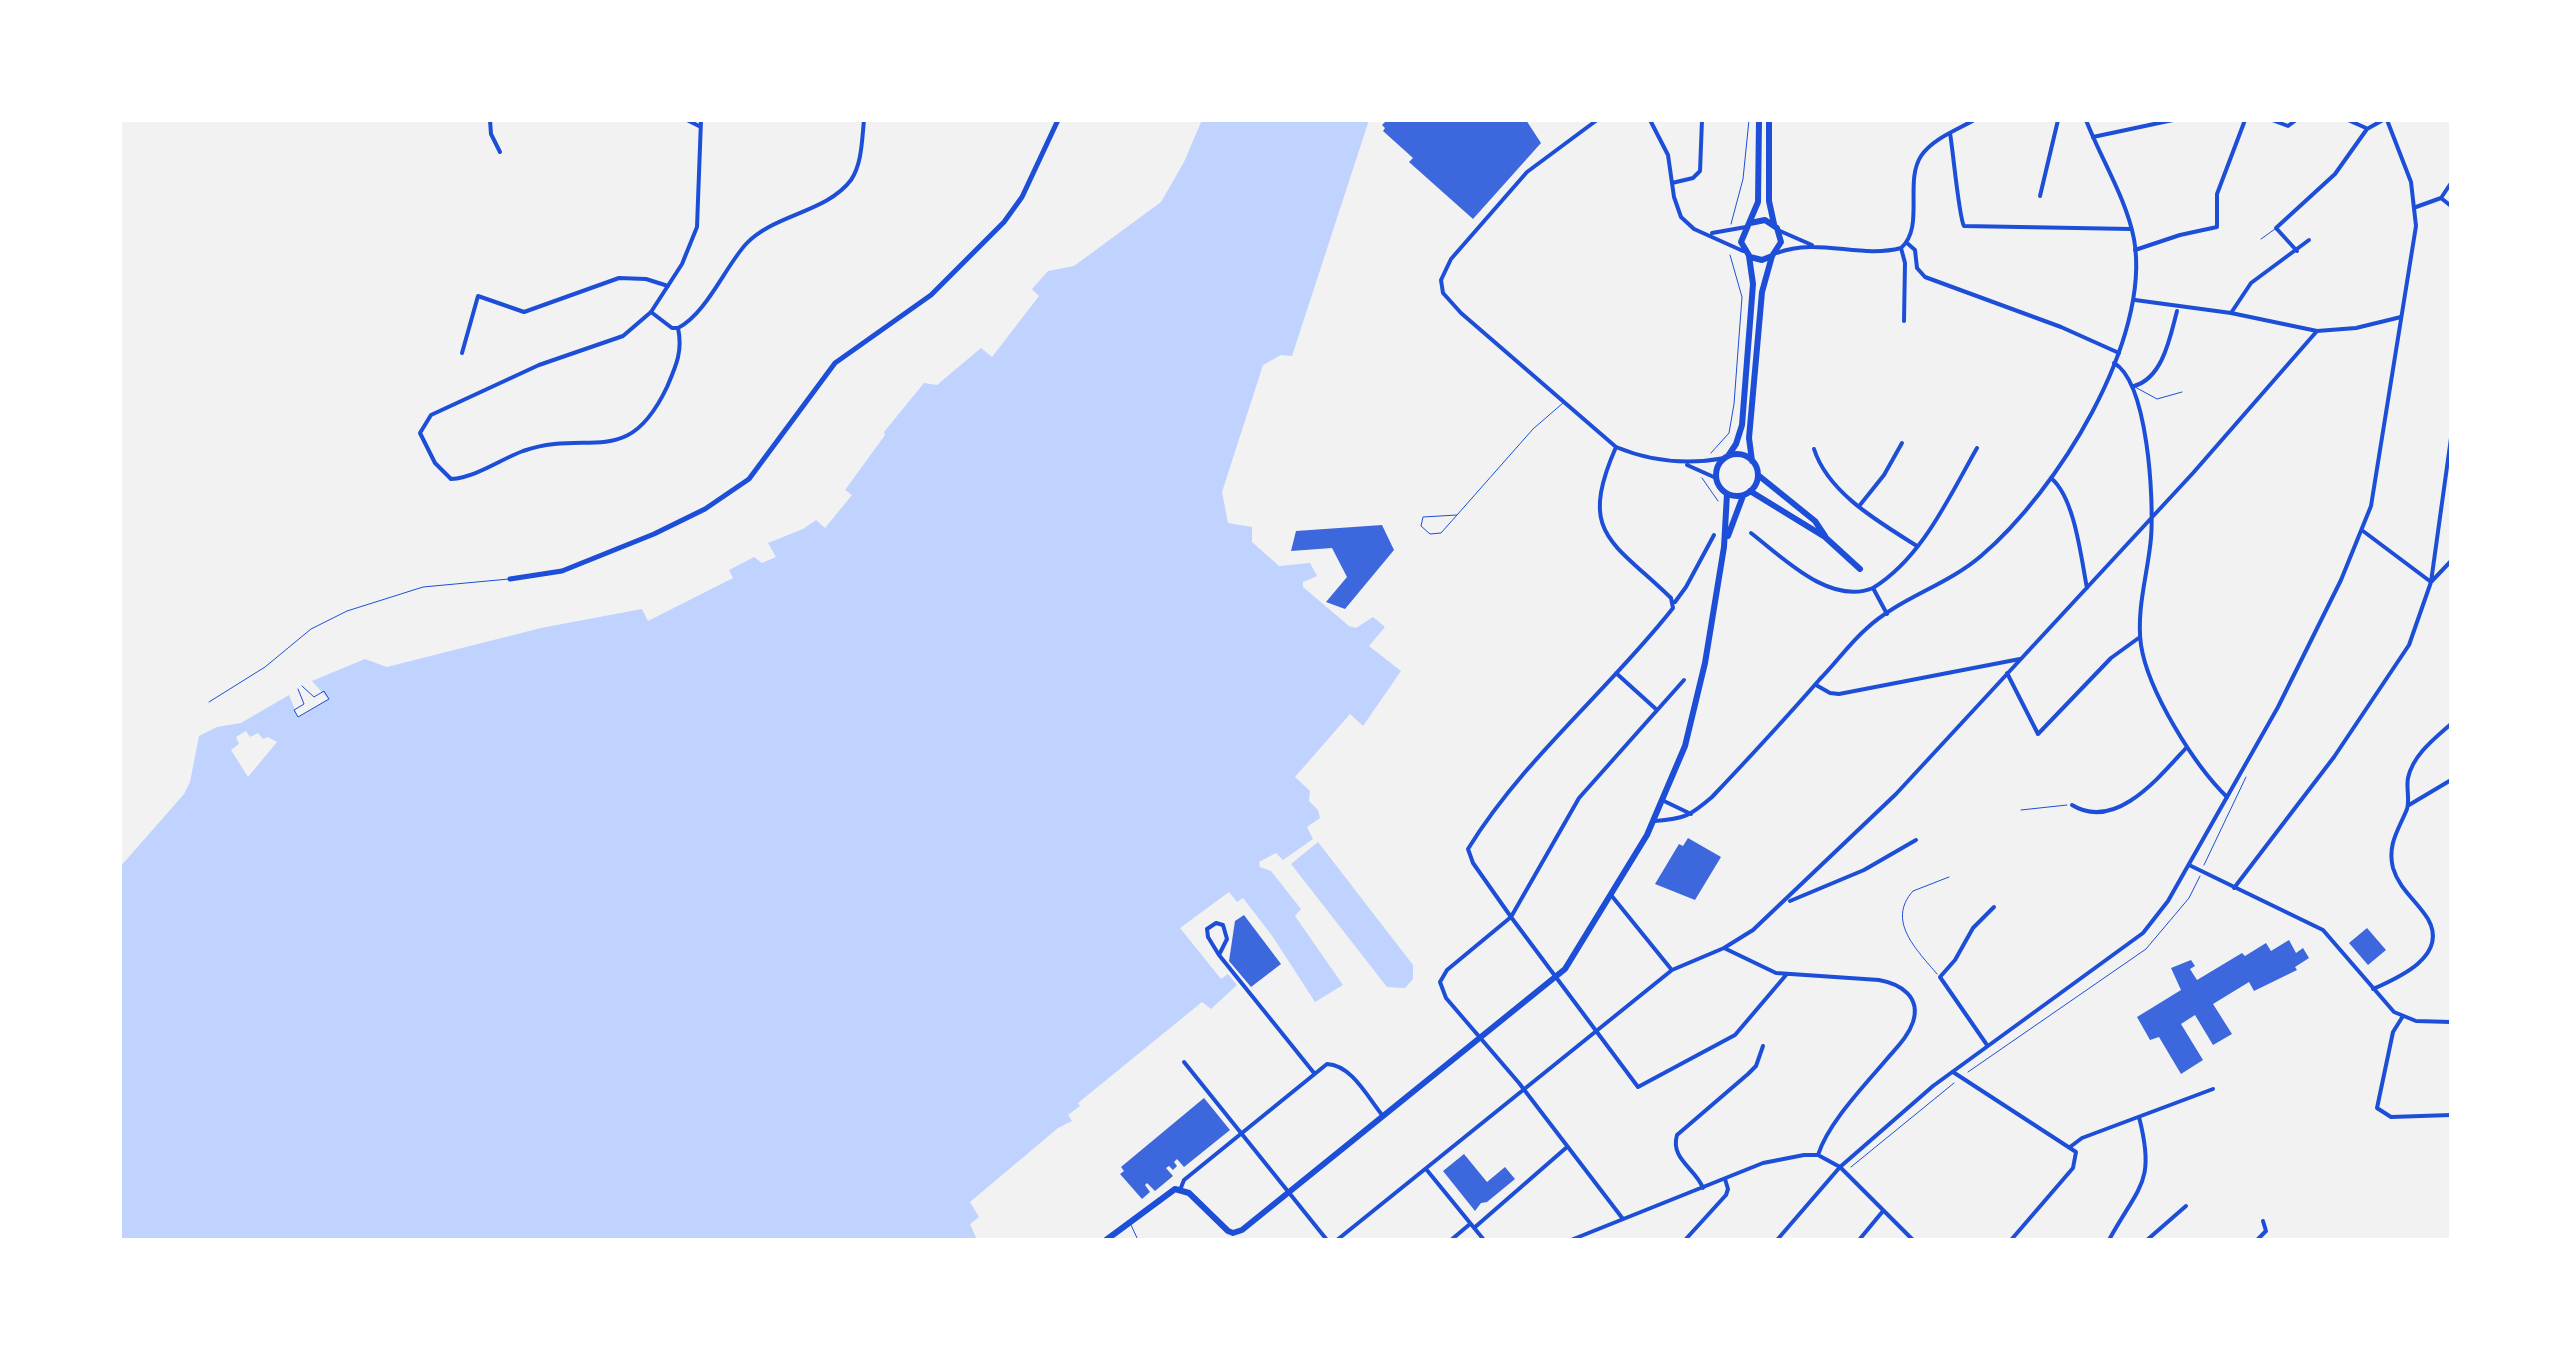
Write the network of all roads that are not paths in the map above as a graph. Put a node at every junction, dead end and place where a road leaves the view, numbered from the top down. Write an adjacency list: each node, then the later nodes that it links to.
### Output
1 (490, 120): 23 (street)
2 (687, 120): 19 (street)
3 (864, 120): 51 (street)
4 (1058, 120): 83 (main road)
5 (1596, 120): 58 (street)
6 (1650, 120): 24 (street)
7 (1702, 120): 24 (street)
8 (1759, 120): 30 (highway)
9 (1769, 120): 31 (highway)
10 (1974, 120): 21 (street)
11 (2058, 120): 26 (street)
12 (2086, 120): 22 (street)
13 (2173, 120): 22 (street)
14 (2245, 120): 40 (street)
15 (2272, 120): 16 (street)
16 (2296, 120)
17 (2348, 120): 20 (street)
18 (2385, 120): 20 (street); 29 (street)
19 (700, 123): 44 (street)
20 (2367, 128): 32 (street)
21 (1950, 133): 33 (street); 37 (street)
22 (2092, 137): 33 (street)
23 (500, 152)
24 (1672, 182): 34 (street)
25 (2451, 183): 27 (street)
26 (2040, 196)
27 (2441, 198): 28 (street); 29 (street)
28 (2451, 205)
29 (2416, 207): 49 (street)
30 (1748, 225): 31 (highway); 34 (street); 42 (highway)
31 (1777, 228): 38 (street); 43 (highway)
32 (2276, 228): 35 (lane); 41 (street)
33 (2131, 229): 40 (street)
34 (1707, 233): 42 (street)
35 (2261, 239)
36 (2309, 240): 41 (street)
37 (1907, 243): 39 (street); 54 (street)
38 (1812, 244): 39 (street); 43 (street)
39 (1900, 248): 50 (street)
40 (2135, 250): 45 (street)
41 (2297, 251): 48 (street)
42 (1746, 253): 43 (highway); 64 (highway)
43 (1774, 255): 65 (highway)
44 (668, 286): 47 (street); 53 (street)
45 (2135, 300): 48 (street); 54 (street)
46 (2176, 311): 56 (street)
47 (651, 312): 51 (street); 51 (street)
48 (2231, 313): 52 (street)
49 (2400, 317): 52 (street); 75 (street)
50 (1904, 321)
51 (678, 328)
52 (2317, 331): 74 (street)
53 (462, 353)
54 (2119, 353): 55 (street)
55 (2114, 363): 56 (street); 69 (street)
56 (2134, 386): 57 (lane); 74 (street)
57 (2182, 392)
58 (1564, 402): 61 (street); 73 (lane)
59 (2451, 438): 84 (street)
60 (1902, 443): 72 (street)
61 (1616, 447): 66 (street); 87 (street)
62 (1976, 448): 80 (street)
63 (1814, 449): 72 (street)
64 (1727, 457): 65 (highway); 66 (street); 68 (highway)
65 (1752, 461): 67 (highway)
66 (1682, 463): 68 (street)
67 (1758, 475): 70 (highway); 78 (highway)
68 (1716, 478): 71 (highway)
69 (2051, 478): 86 (street); 88 (street)
70 (1747, 493): 71 (highway); 78 (highway); 79 (highway)
71 (1727, 494): 79 (highway)
72 (1860, 505): 80 (street)
73 (1457, 515): 73 (lane)
74 (2152, 517): 86 (street); 89 (street)
75 (2363, 531): 84 (street); 100 (street)
76 (1751, 533): 85 (street)
77 (1714, 535): 87 (street)
78 (1825, 536): 82 (highway)
79 (1724, 546): 101 (highway)
80 (1917, 546): 85 (street)
81 (2451, 561): 84 (street)
82 (1860, 569)
83 (510, 579): 95 (lane)
84 (2430, 582): 110 (street)
85 (1873, 588): 88 (street)
86 (2088, 588): 90 (street)
87 (1674, 602): 91 (street)
88 (1888, 614): 94 (street)
89 (2140, 636): 92 (street); 98 (street)
90 (2020, 659): 92 (street); 94 (street)
91 (1615, 673): 96 (street); 114 (street)
92 (2007, 673): 112 (street)
93 (1684, 680): 96 (street)
94 (1816, 684): 105 (street)
95 (209, 702)
96 (1657, 710): 114 (street)
97 (2451, 724): 103 (street)
98 (2188, 746): 100 (street); 102 (street)
99 (2451, 780): 103 (street)
100 (2227, 797): 108 (street)
101 (1664, 801): 105 (street); 106 (highway)
102 (2072, 805): 104 (lane)
103 (2408, 805): 121 (street)
104 (2022, 810)
105 (1692, 814): 106 (street)
106 (1655, 821): 111 (highway)
107 (1916, 840): 112 (street)
108 (2189, 865): 110 (street); 127 (street)
109 (1949, 877): 120 (lane)
110 (2234, 888): 121 (street)
111 (1611, 895): 117 (street); 119 (highway)
112 (1786, 902): 115 (street)
113 (1994, 907): 120 (street)
114 (1511, 917): 119 (street); 125 (street)
115 (1724, 948): 117 (street); 118 (street)
116 (1219, 955): 116 (street); 129 (street)
117 (1672, 970): 124 (street)
118 (1786, 975): 124 (street); 139 (street)
119 (1556, 977): 124 (street); 125 (highway)
120 (1940, 977): 127 (street)
121 (2373, 989): 122 (street)
122 (2403, 1016): 123 (street); 133 (street)
123 (2451, 1022)
124 (1597, 1029): 132 (street)
125 (1480, 1038): 132 (street); 134 (highway)
126 (1763, 1046): 143 (street)
127 (1987, 1046): 130 (street)
128 (1184, 1062): 136 (street)
129 (1314, 1072): 134 (street); 136 (street)
130 (1952, 1072): 137 (street); 140 (street)
131 (2214, 1089): 135 (street)
132 (1523, 1090): 138 (street); 141 (street)
133 (2451, 1115)
134 (1383, 1116): 145 (highway)
135 (2139, 1117): 137 (street); 165 (street)
136 (1242, 1132): 144 (street); 145 (street)
137 (2070, 1147): 152 (street)
138 (1567, 1148): 148 (street); 151 (street)
139 (1818, 1155): 140 (street); 142 (street)
140 (1840, 1167): 147 (street); 161 (street)
141 (1426, 1169): 151 (street); 156 (street)
142 (1724, 1179): 143 (street); 160 (street)
143 (1703, 1188): 148 (street)
144 (1180, 1190): 145 (highway); 150 (highway)
145 (1289, 1192): 155 (street)
146 (2186, 1206): 166 (street)
147 (1884, 1211): 162 (street); 163 (street)
148 (1623, 1219): 159 (street)
149 (2262, 1221): 167 (street)
150 (1129, 1222): 153 (highway); 154 (lane)
151 (1472, 1226): 157 (street); 158 (street)
152 (2017, 1237): 164 (street)
153 (1106, 1240)
154 (1138, 1240)
155 (1327, 1240)
156 (1337, 1240)
157 (1451, 1240)
158 (1484, 1240)
159 (1571, 1240)
160 (1684, 1240)
161 (1778, 1240)
162 (1859, 1240)
163 (1913, 1240)
164 (2010, 1240)
165 (2108, 1240)
166 (2147, 1240)
167 (2257, 1240)

